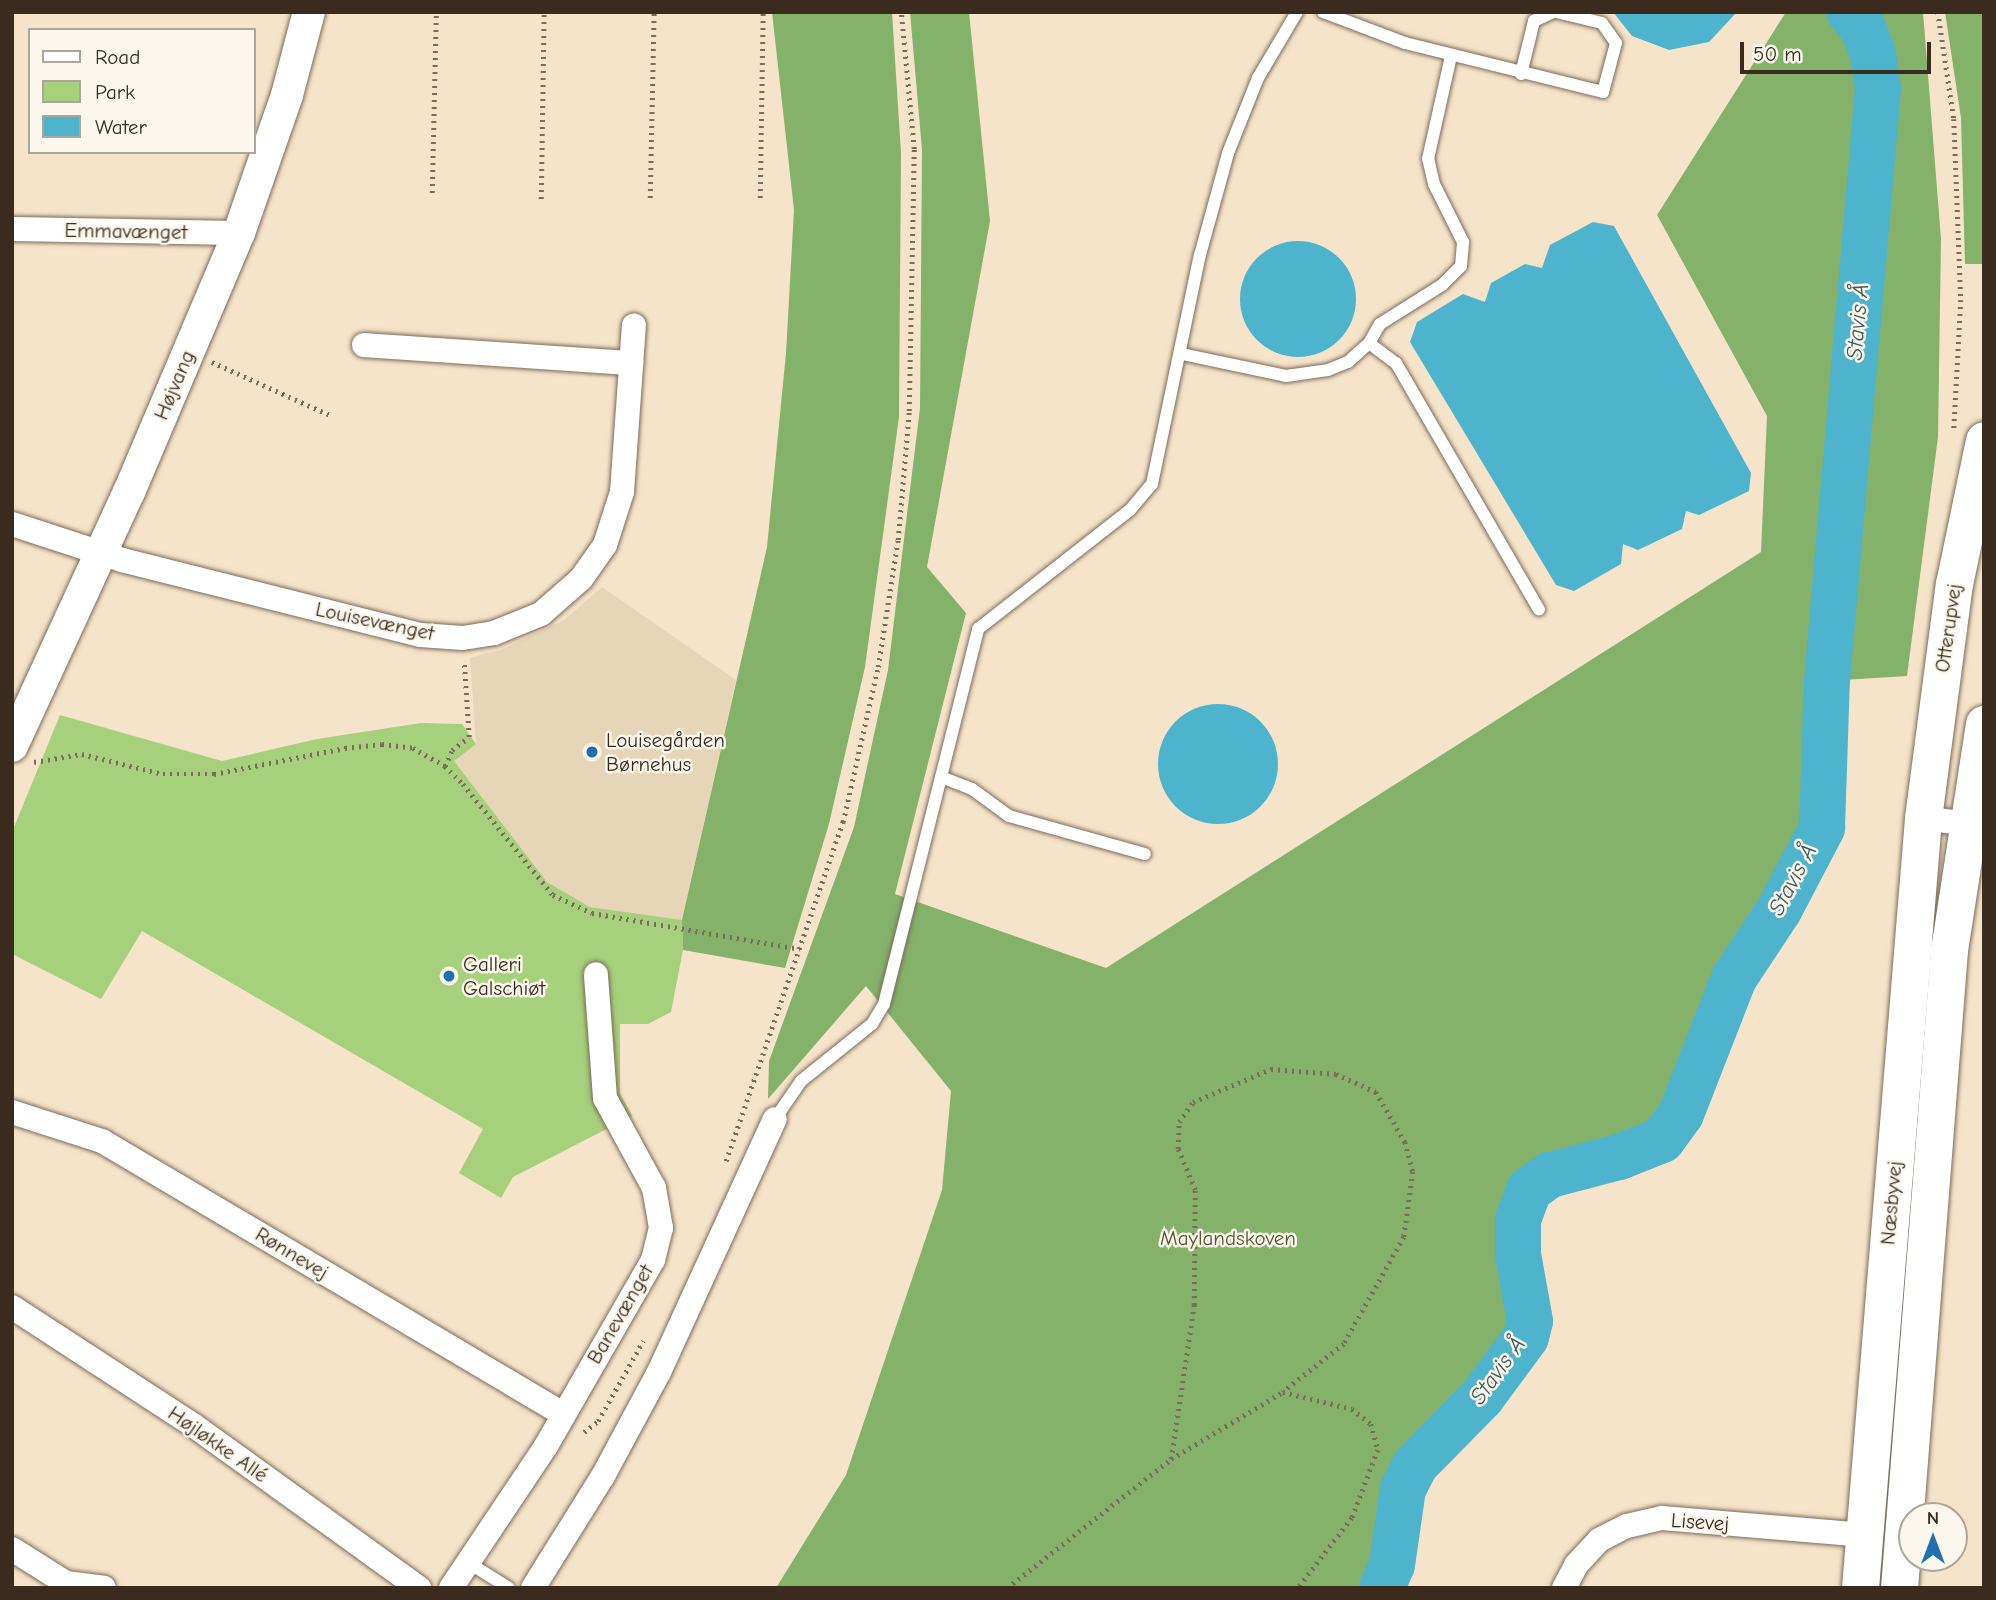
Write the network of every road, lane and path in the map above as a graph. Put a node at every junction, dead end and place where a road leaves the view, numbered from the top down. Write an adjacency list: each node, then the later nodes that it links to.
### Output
1 (309, 12): 18 (street, Højvang)
2 (436, 12): 13 (path)
3 (544, 12): 16 (path)
4 (654, 12): 14 (path)
5 (763, 12): 15 (path)
6 (901, 12): 38 (path)
7 (1297, 12): 23 (lane)
8 (1322, 12): 11 (lane)
9 (1555, 12): 12 (lane); 12 (lane)
10 (1938, 12): 26 (path)
11 (1451, 56): 12 (lane); 20 (lane)
12 (1521, 74)
13 (432, 193)
14 (650, 198)
15 (760, 198)
16 (541, 200)
17 (12, 229): 18 (street, Emmavænget)
18 (239, 233): 22 (street, Højvang)
19 (634, 325): 24 (street, Louisevænget)
20 (1369, 343): 23 (lane); 29 (lane)
21 (364, 345): 24 (street)
22 (189, 351): 25 (path); 28 (street, Højvang)
23 (1182, 354): 34 (lane)
24 (631, 363): 30 (street, Louisevænget)
25 (332, 416)
26 (1969, 439): 35 (main road, Otterupvej)
27 (12, 524): 28 (street, Louisevænget)
28 (101, 552): 30 (street, Louisevænget); 32 (street, Højvang)
29 (1539, 610)
30 (463, 638): 33 (path)
31 (1984, 724): 36 (main road)
32 (18, 755): 33 (path)
33 (445, 766): 38 (path)
34 (941, 778): 37 (lane); 41 (lane)
35 (1923, 818): 36 (street); 49 (main road, Næsbyvej)
36 (1975, 826): 61 (main road, Næsbyvej)
37 (1145, 854)
38 (800, 949): 42 (path)
39 (597, 974): 46 (street, Banevænget)
40 (12, 1112): 46 (street, Rønnevej)
41 (775, 1119): 56 (street)
42 (723, 1168)
43 (12, 1307): 53 (street, Højløkke Allé)
44 (649, 1330): 47 (path)
45 (1283, 1392): 48 (path); 48 (path); 58 (path)
46 (562, 1414): 51 (street, Banevænget)
47 (598, 1421)
48 (1171, 1459): 57 (path)
49 (1865, 1535): 59 (street, Lisevej); 60 (main road, Næsbyvej)
50 (12, 1549): 52 (street)
51 (469, 1563): 54 (street, Banevænget); 55 (lane)
52 (104, 1588)
53 (419, 1588)
54 (450, 1588)
55 (509, 1588)
56 (533, 1588)
57 (1007, 1588)
58 (1298, 1588)
59 (1564, 1588)
60 (1860, 1588)
61 (1899, 1588)

